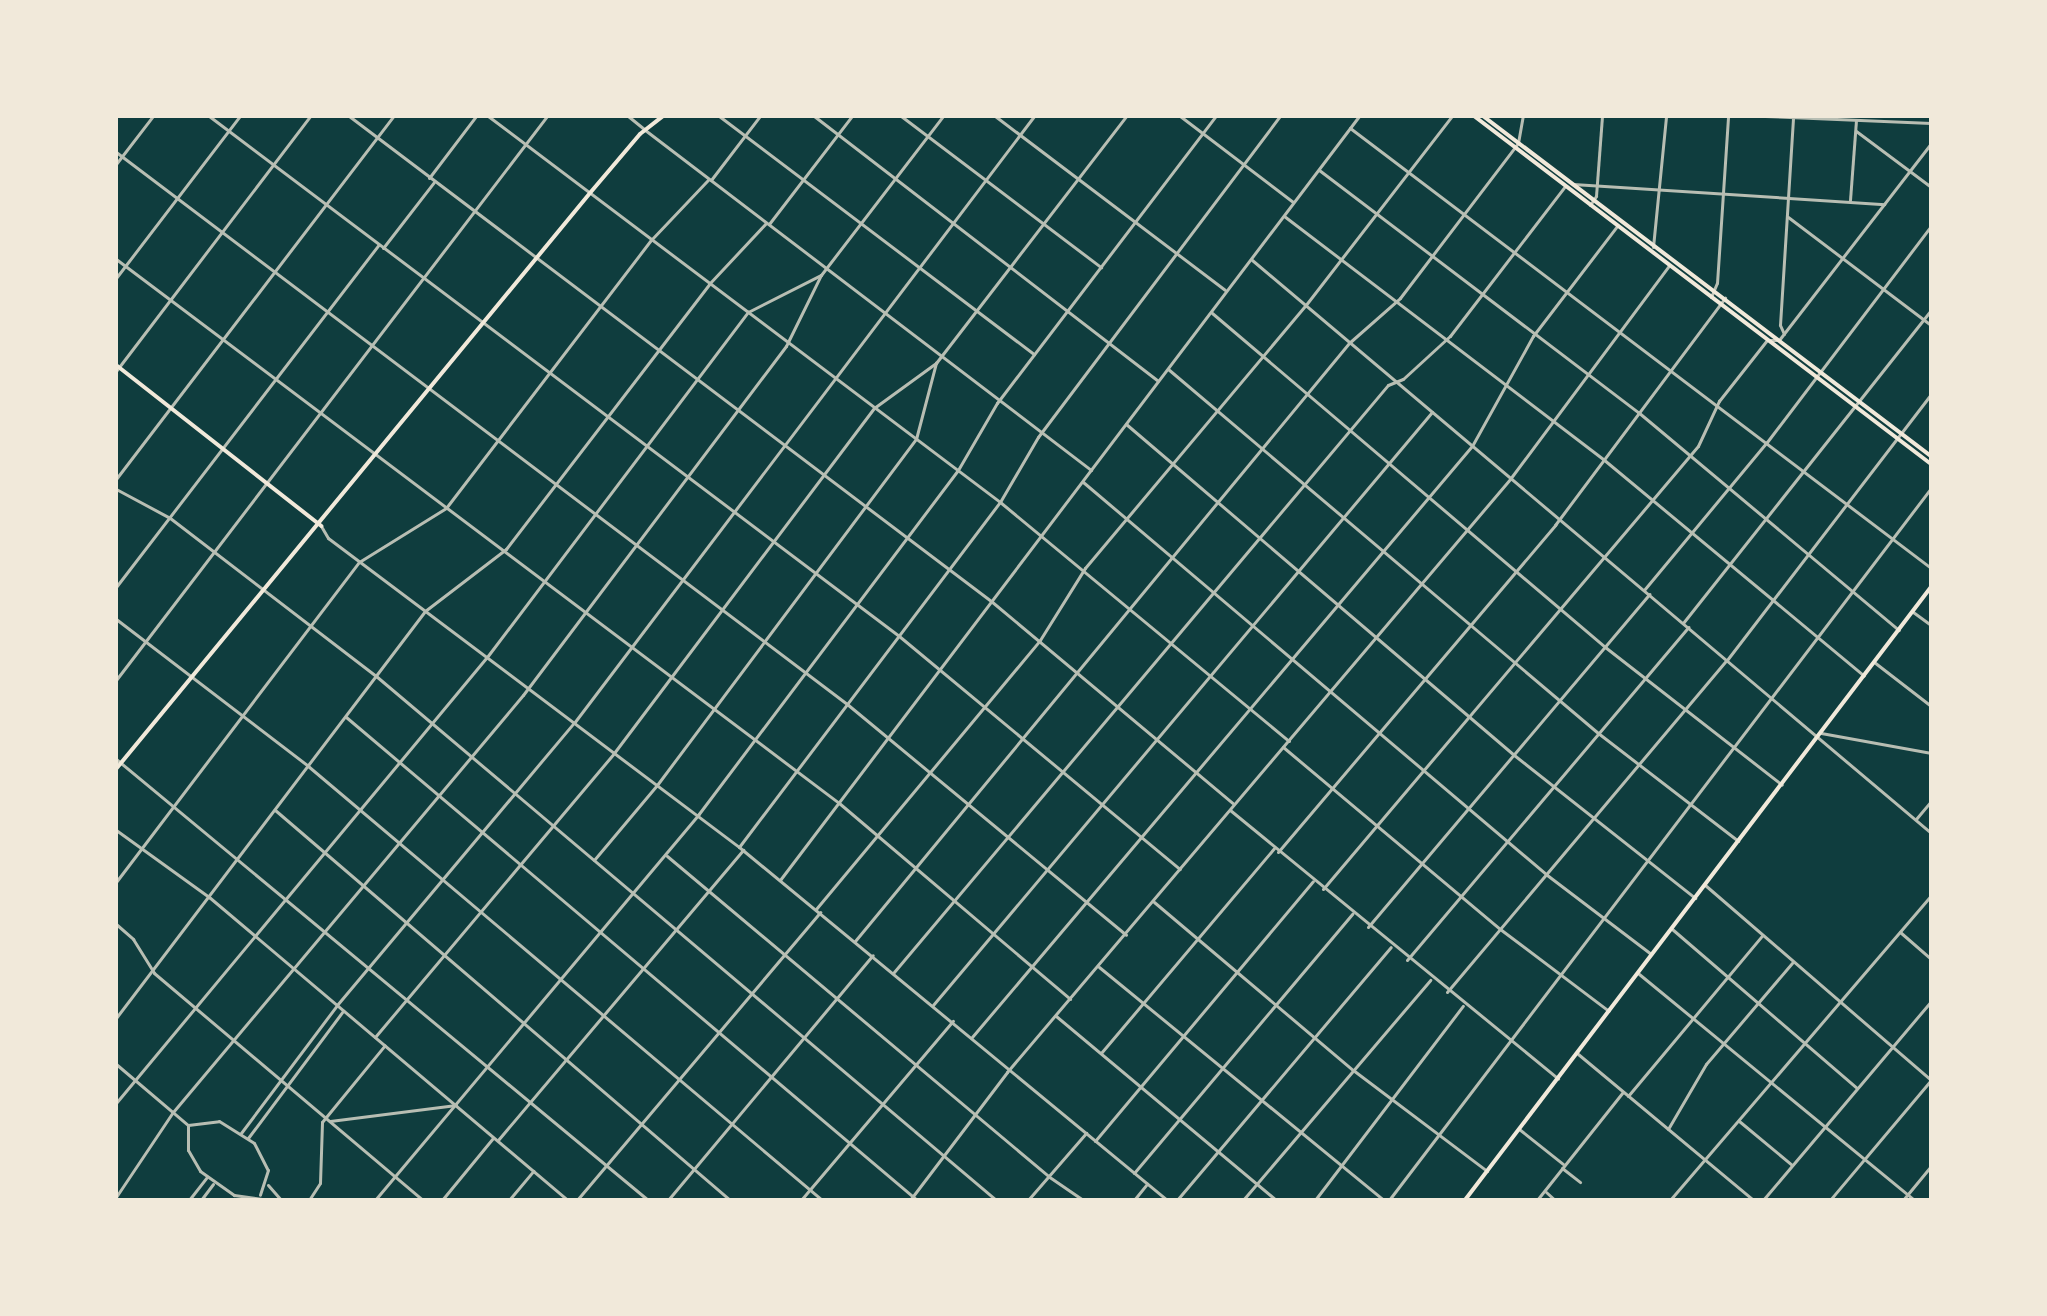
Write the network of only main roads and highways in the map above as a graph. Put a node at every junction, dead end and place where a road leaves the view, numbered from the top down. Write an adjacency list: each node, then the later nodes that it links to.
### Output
1 (663, 116): 11 (main road)
2 (1474, 116): 4 (main road)
3 (1483, 116): 4 (main road)
4 (1517, 145): 5 (main road); 5 (main road)
5 (1592, 202): 6 (main road); 6 (main road)
6 (1652, 248): 8 (main road); 8 (main road)
7 (117, 368): 11 (main road)
8 (1859, 405): 9 (main road); 10 (main road)
9 (1931, 456)
10 (1931, 464)
11 (321, 526): 13 (main road)
12 (1931, 587): 15 (main road)
13 (118, 761): 14 (main road)
14 (116, 769)
15 (1465, 1200)

